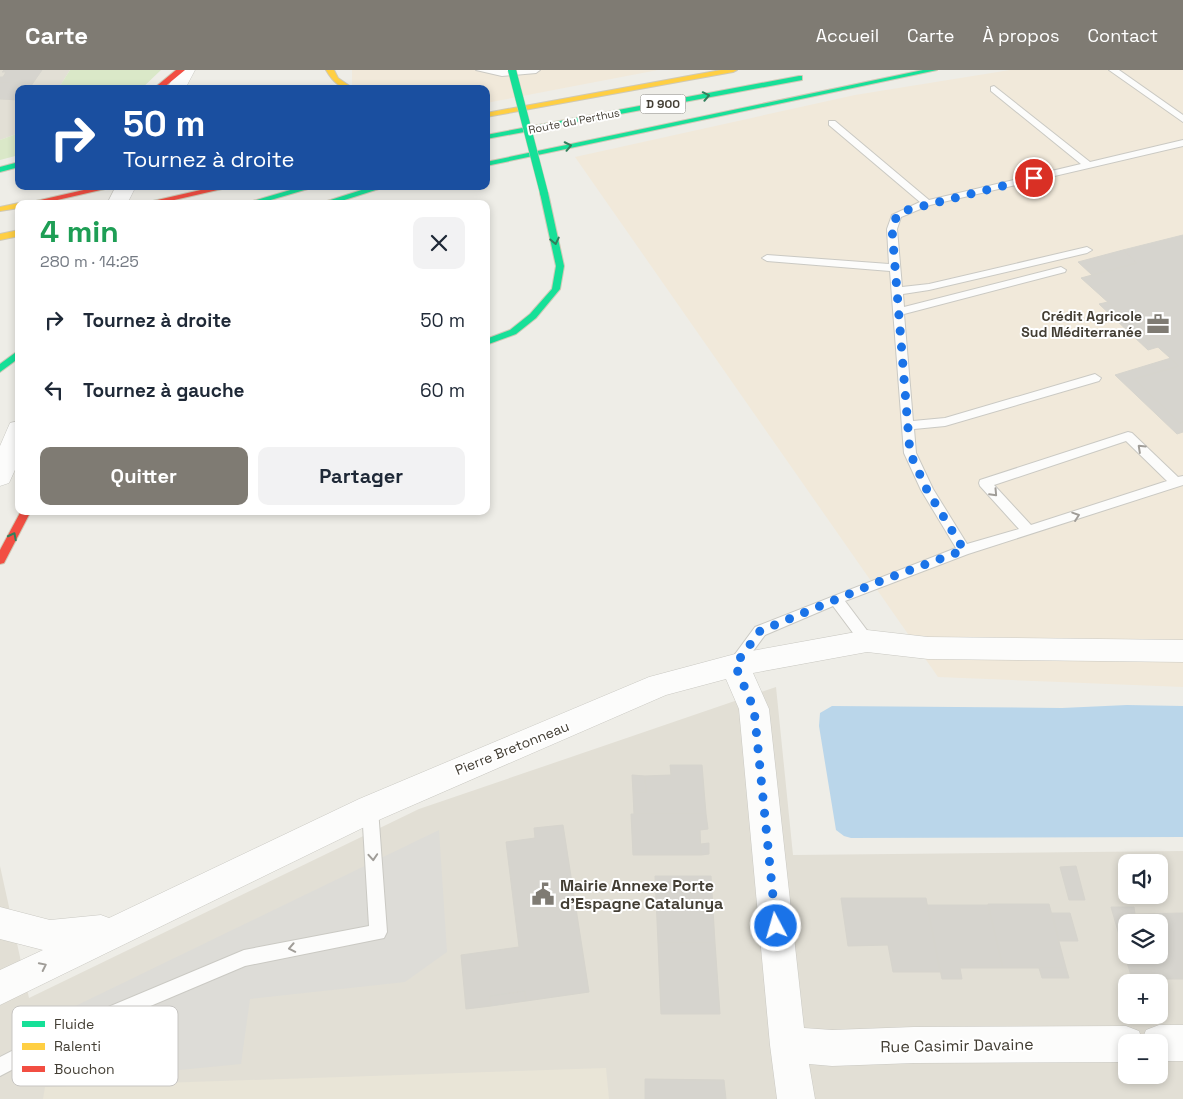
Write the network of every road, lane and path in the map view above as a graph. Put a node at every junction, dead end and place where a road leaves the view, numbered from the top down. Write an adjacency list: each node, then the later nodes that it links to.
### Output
1 (181, 70): 13 (main road)
2 (186, 70): 14 (street)
3 (330, 70): 15 (main road)
4 (480, 70): 6 (lane)
5 (512, 70): 51 (main road, one-way to 51, bridge)
6 (536, 70)
7 (686, 70): 17 (main road)
8 (733, 70): 18 (main road, Route du Perthus / D 900)
9 (902, 70): 23 (main road)
10 (933, 70): 24 (main road, one-way to 10)
11 (1112, 70): 19 (lane)
12 (809, 76): 21 (main road, Route du Perthus / D 900, one-way to 12)
13 (162, 85)
14 (178, 85)
15 (344, 85)
16 (994, 89): 26 (lane)
17 (490, 103)
18 (490, 114)
19 (1183, 119)
20 (832, 124): 38 (lane)
21 (490, 137)
22 (1183, 143): 26 (lane)
23 (490, 151)
24 (490, 163)
25 (15, 165): 27 (main road)
26 (1088, 165): 38 (lane)
27 (0, 170)
28 (95, 190): 33 (main road)
29 (213, 190): 32 (main road)
30 (296, 190): 36 (main road)
31 (370, 190): 37 (main road)
32 (170, 199): 34 (main road); 35 (main road)
33 (46, 200)
34 (165, 200)
35 (166, 200)
36 (260, 200)
37 (336, 200)
38 (927, 203): 47 (lane)
39 (15, 206): 40 (main road)
40 (0, 209)
41 (15, 228): 42 (main road)
42 (0, 231)
43 (15, 233): 44 (main road)
44 (0, 237)
45 (1087, 250): 49 (lane)
46 (768, 258): 47 (lane)
47 (895, 268): 49 (lane)
48 (1061, 270): 50 (lane)
49 (898, 290): 50 (lane)
50 (899, 312): 55 (lane)
51 (490, 341)
52 (15, 356): 53 (main road)
53 (0, 369)
54 (1095, 378): 55 (lane)
55 (908, 425): 61 (lane)
56 (15, 437): 57 (street)
57 (2, 465)
58 (1180, 481): 60 (lane, one-way to 58); 60 (lane, one-way to 60)
59 (24, 515): 62 (main road, one-way to 59)
60 (1029, 531): 61 (lane)
61 (964, 550): 63 (lane)
62 (0, 560)
63 (836, 599): 64 (lane); 66 (lane)
64 (867, 641): 65 (street, Pierre Bretonneau); 66 (street, Pierre Bretonneau)
65 (1183, 651)
66 (735, 665): 67 (street, Pierre Bretonneau); 75 (street)
67 (370, 809): 69 (street, Pierre Bretonneau); 71 (lane, one-way to 71)
68 (0, 924): 69 (street, Pierre Bretonneau)
69 (117, 930): 70 (street, Pierre Bretonneau, one-way to 69)
70 (0, 988)
71 (130, 1006)
72 (1168, 1043): 73 (street)
73 (1183, 1043)
74 (1118, 1044): 75 (street, Rue Casimir Davaine)
75 (788, 1045): 78 (street)
76 (12, 1061): 77 (lane, one-way to 77)
77 (0, 1067)
78 (796, 1099)

